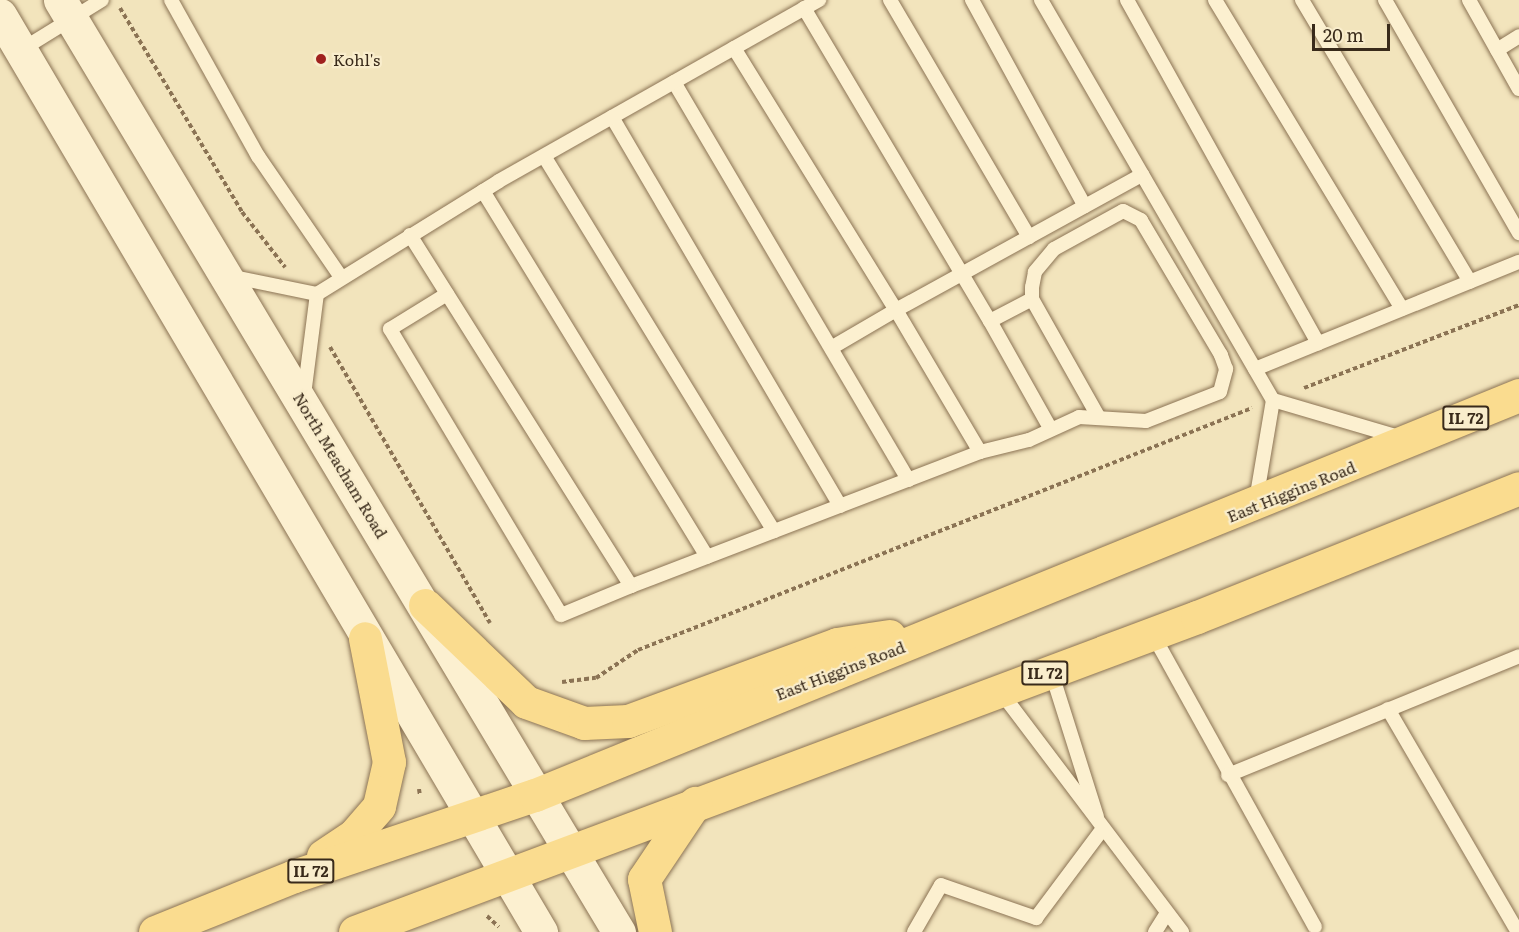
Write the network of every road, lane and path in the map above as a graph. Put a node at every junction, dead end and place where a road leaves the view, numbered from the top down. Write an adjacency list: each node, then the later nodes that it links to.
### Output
1 (102, 0): 13 (lane)
2 (171, 0): 32 (lane)
3 (819, 0): 12 (lane)
4 (890, 0): 28 (lane)
5 (972, 0): 25 (lane)
6 (1041, 0): 23 (lane)
7 (1127, 0): 41 (lane)
8 (1215, 0): 38 (lane)
9 (1302, 0): 33 (lane)
10 (1385, 0): 26 (lane)
11 (1469, 0): 18 (lane)
12 (804, 8): 16 (lane); 30 (lane)
13 (66, 10): 17 (lane); 31 (main road, North Meacham Road)
14 (0, 15): 17 (main road)
15 (1519, 36): 18 (lane)
16 (734, 48): 19 (lane); 39 (lane)
17 (21, 50): 61 (main road)
18 (1497, 50): 20 (lane)
19 (674, 82): 21 (lane); 42 (lane)
20 (1519, 89)
21 (612, 117): 22 (lane); 53 (lane)
22 (544, 156): 24 (lane); 55 (lane)
23 (1142, 175): 25 (lane); 43 (lane)
24 (483, 191): 27 (lane); 56 (lane)
25 (1085, 206): 28 (lane)
26 (1519, 232)
27 (410, 235): 32 (lane); 35 (lane)
28 (1029, 237): 30 (lane)
29 (1519, 262): 33 (lane)
30 (962, 274): 39 (lane); 40 (lane)
31 (224, 275): 34 (lane); 45 (main road, North Meacham Road)
32 (341, 277): 34 (lane)
33 (1470, 282): 38 (lane)
34 (317, 294): 45 (lane)
35 (447, 294): 57 (lane); 57 (lane)
36 (1032, 299): 40 (lane); 47 (lane); 47 (lane)
37 (1519, 305): 46 (path)
38 (1402, 309): 41 (lane)
39 (896, 310): 42 (lane); 50 (lane)
40 (990, 321): 48 (lane)
41 (1318, 343): 43 (lane)
42 (831, 348): 51 (lane)
43 (1255, 369): 46 (lane)
44 (1519, 395): 49 (main road, East Higgins Road / IL 72)
45 (303, 400): 58 (main road, North Meacham Road)
46 (1273, 400): 49 (lane); 54 (lane)
47 (1098, 416): 48 (lane)
48 (1050, 428): 50 (lane)
49 (1413, 441): 54 (main road, East Higgins Road / IL 72)
50 (980, 452): 51 (lane)
51 (908, 480): 53 (lane)
52 (1519, 488): 60 (main road, IL 72)
53 (840, 506): 55 (lane)
54 (1256, 506): 59 (main road, East Higgins Road / IL 72)
55 (774, 531): 56 (lane)
56 (707, 557): 57 (lane)
57 (631, 586)
58 (425, 605): 59 (main road); 70 (main road, North Meacham Road)
59 (959, 624): 70 (main road, East Higgins Road / IL 72)
60 (1152, 633): 63 (main road, IL 72); 66 (lane)
61 (365, 638): 73 (main road); 77 (main road)
62 (1519, 656): 65 (lane)
63 (1051, 671): 64 (main road, IL 72); 74 (lane)
64 (999, 689): 72 (main road, IL 72); 74 (lane)
65 (1388, 709): 66 (lane); 91 (lane)
66 (1228, 775): 81 (lane)
67 (423, 782): 69 (path)
68 (409, 786): 69 (path)
69 (419, 789): 71 (path)
70 (535, 795): 73 (main road, East Higgins Road / IL 72); 75 (main road, North Meacham Road)
71 (420, 796)
72 (695, 803): 75 (main road, IL 72); 87 (main road)
73 (470, 817): 76 (main road); 77 (main road, East Higgins Road / IL 72)
74 (1101, 831): 78 (lane); 88 (lane)
75 (568, 850): 76 (main road, IL 72); 86 (main road, North Meacham Road)
76 (506, 874): 84 (main road, IL 72); 85 (main road)
77 (294, 876): 83 (main road, East Higgins Road / IL 72)
78 (1167, 913): 89 (lane); 90 (lane)
79 (487, 916): 82 (path)
80 (504, 921): 82 (path)
81 (1315, 927)
82 (498, 930)
83 (155, 932)
84 (355, 932)
85 (541, 932)
86 (619, 932)
87 (655, 932)
88 (914, 932)
89 (1155, 932)
90 (1182, 932)
91 (1518, 932)

